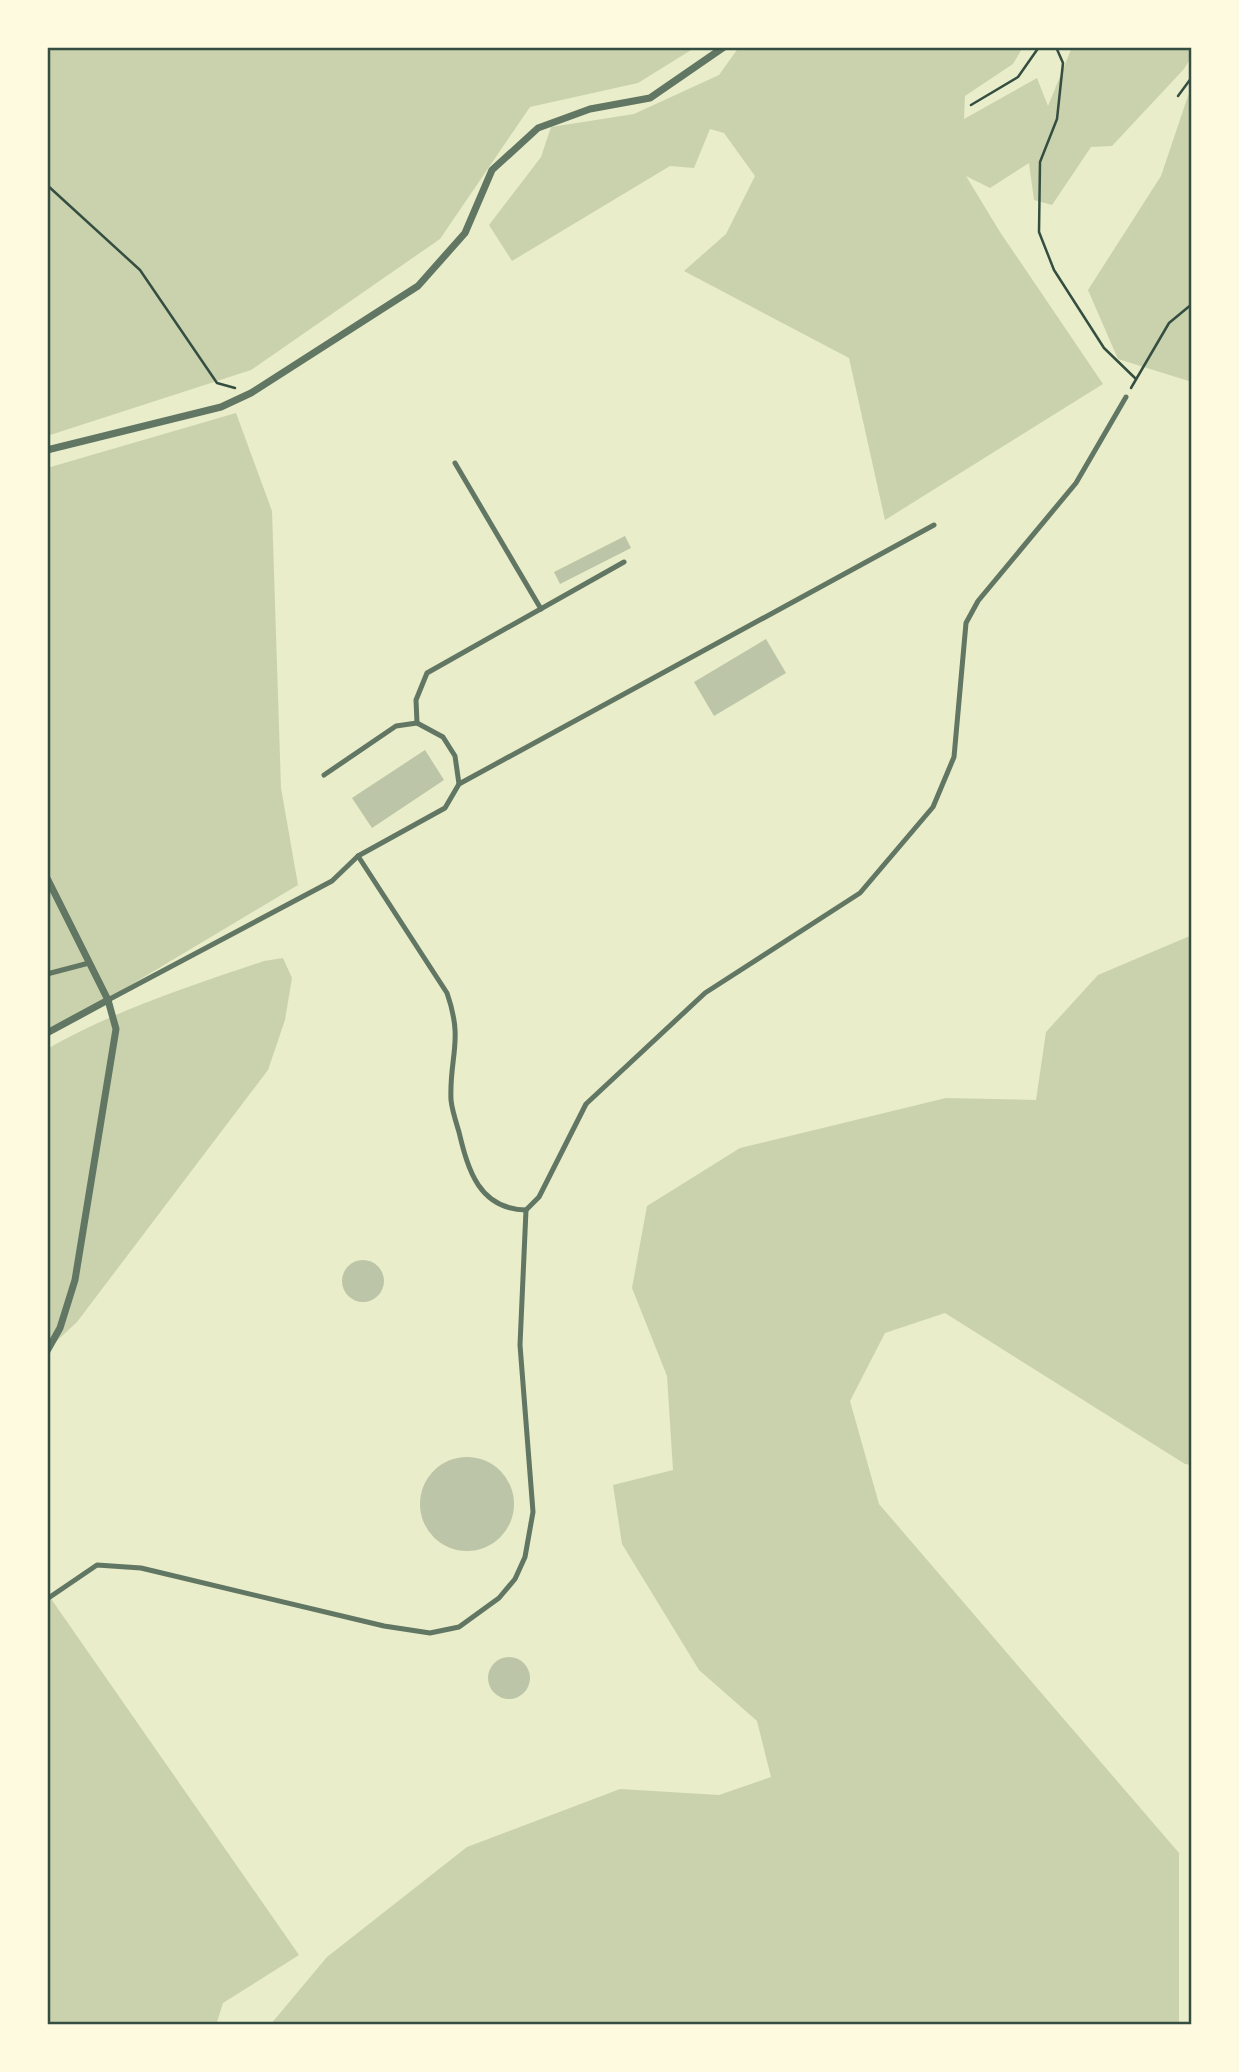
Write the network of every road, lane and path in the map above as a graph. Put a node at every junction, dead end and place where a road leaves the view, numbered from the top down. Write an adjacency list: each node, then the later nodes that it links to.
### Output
1 (724, 47): 10 (street)
2 (1039, 47): 6 (path)
3 (1056, 47): 9 (path)
4 (1192, 77): 5 (path)
5 (1178, 96)
6 (971, 105)
7 (47, 185): 10 (path)
8 (1192, 304): 9 (path)
9 (1136, 379): 11 (path)
10 (251, 393): 12 (street)
11 (1126, 397): 26 (lane)
12 (47, 450)
13 (455, 463): 16 (lane)
14 (934, 525): 19 (lane)
15 (624, 562): 16 (lane)
16 (541, 609): 17 (lane)
17 (417, 723): 18 (lane); 19 (lane)
18 (324, 775)
19 (459, 784): 20 (lane)
20 (358, 856): 24 (lane); 26 (lane)
21 (47, 878): 22 (street)
22 (89, 963): 23 (lane); 24 (street)
23 (47, 974)
24 (108, 1000): 25 (street); 27 (street)
25 (47, 1033)
26 (526, 1210): 28 (lane)
27 (47, 1351)
28 (47, 1599)

